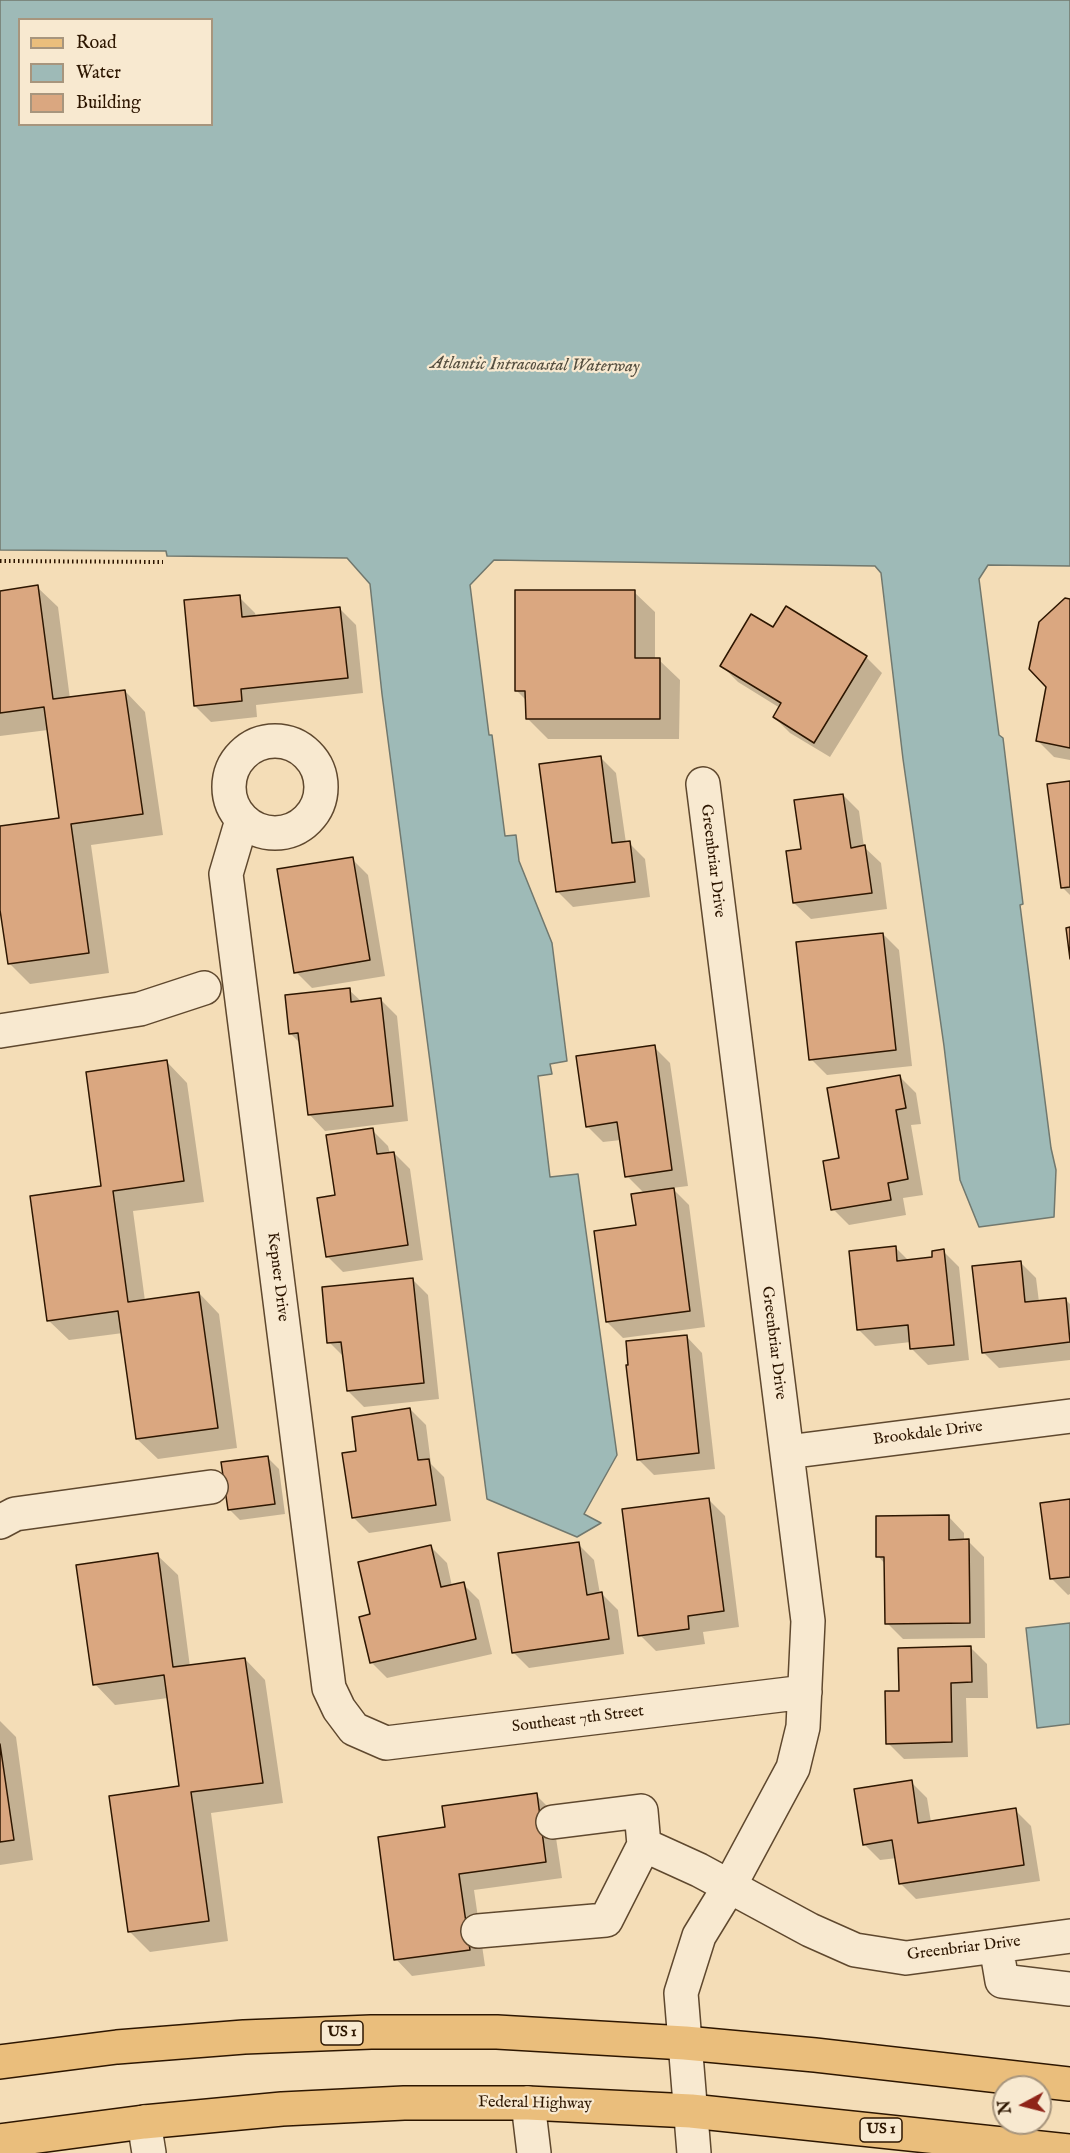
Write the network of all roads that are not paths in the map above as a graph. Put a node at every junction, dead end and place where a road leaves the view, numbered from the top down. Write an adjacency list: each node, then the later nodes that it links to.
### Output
1 (703, 784): 6 (street, Greenbriar Drive)
2 (242, 820): 10 (street, Kepner Drive)
3 (204, 988): 4 (street)
4 (0, 1031)
5 (1070, 1416): 6 (street, Brookdale Drive)
6 (787, 1452): 9 (street, Greenbriar Drive)
7 (211, 1487): 8 (street)
8 (0, 1522)
9 (805, 1692): 10 (street, Southeast 7th Street); 13 (street, Greenbriar Drive)
10 (354, 1729)
11 (553, 1822): 12 (street)
12 (644, 1845): 13 (street); 14 (street)
13 (729, 1887): 16 (street, Greenbriar Drive); 18 (street, Greenbriar Drive)
14 (478, 1932)
15 (1070, 1936): 16 (street, Greenbriar Drive)
16 (996, 1946): 17 (street)
17 (1070, 1989)
18 (685, 2043): 19 (main road, US 1); 20 (main road, US 1); 22 (street, Greenbriar Drive)
19 (0, 2062)
20 (1070, 2084)
21 (528, 2103): 22 (main road, Federal Highway / US 1); 23 (main road, Federal Highway / US 1); 28 (street)
22 (692, 2111): 26 (main road, Federal Highway / US 1); 29 (street, Greenbriar Drive)
23 (146, 2137): 25 (main road, Federal Highway / US 1)
24 (0, 2141): 25 (main road, Federal Highway / US 1)
25 (39, 2144)
26 (975, 2147): 27 (main road, Federal Highway / US 1)
27 (1070, 2151)
28 (534, 2153)
29 (694, 2153)

